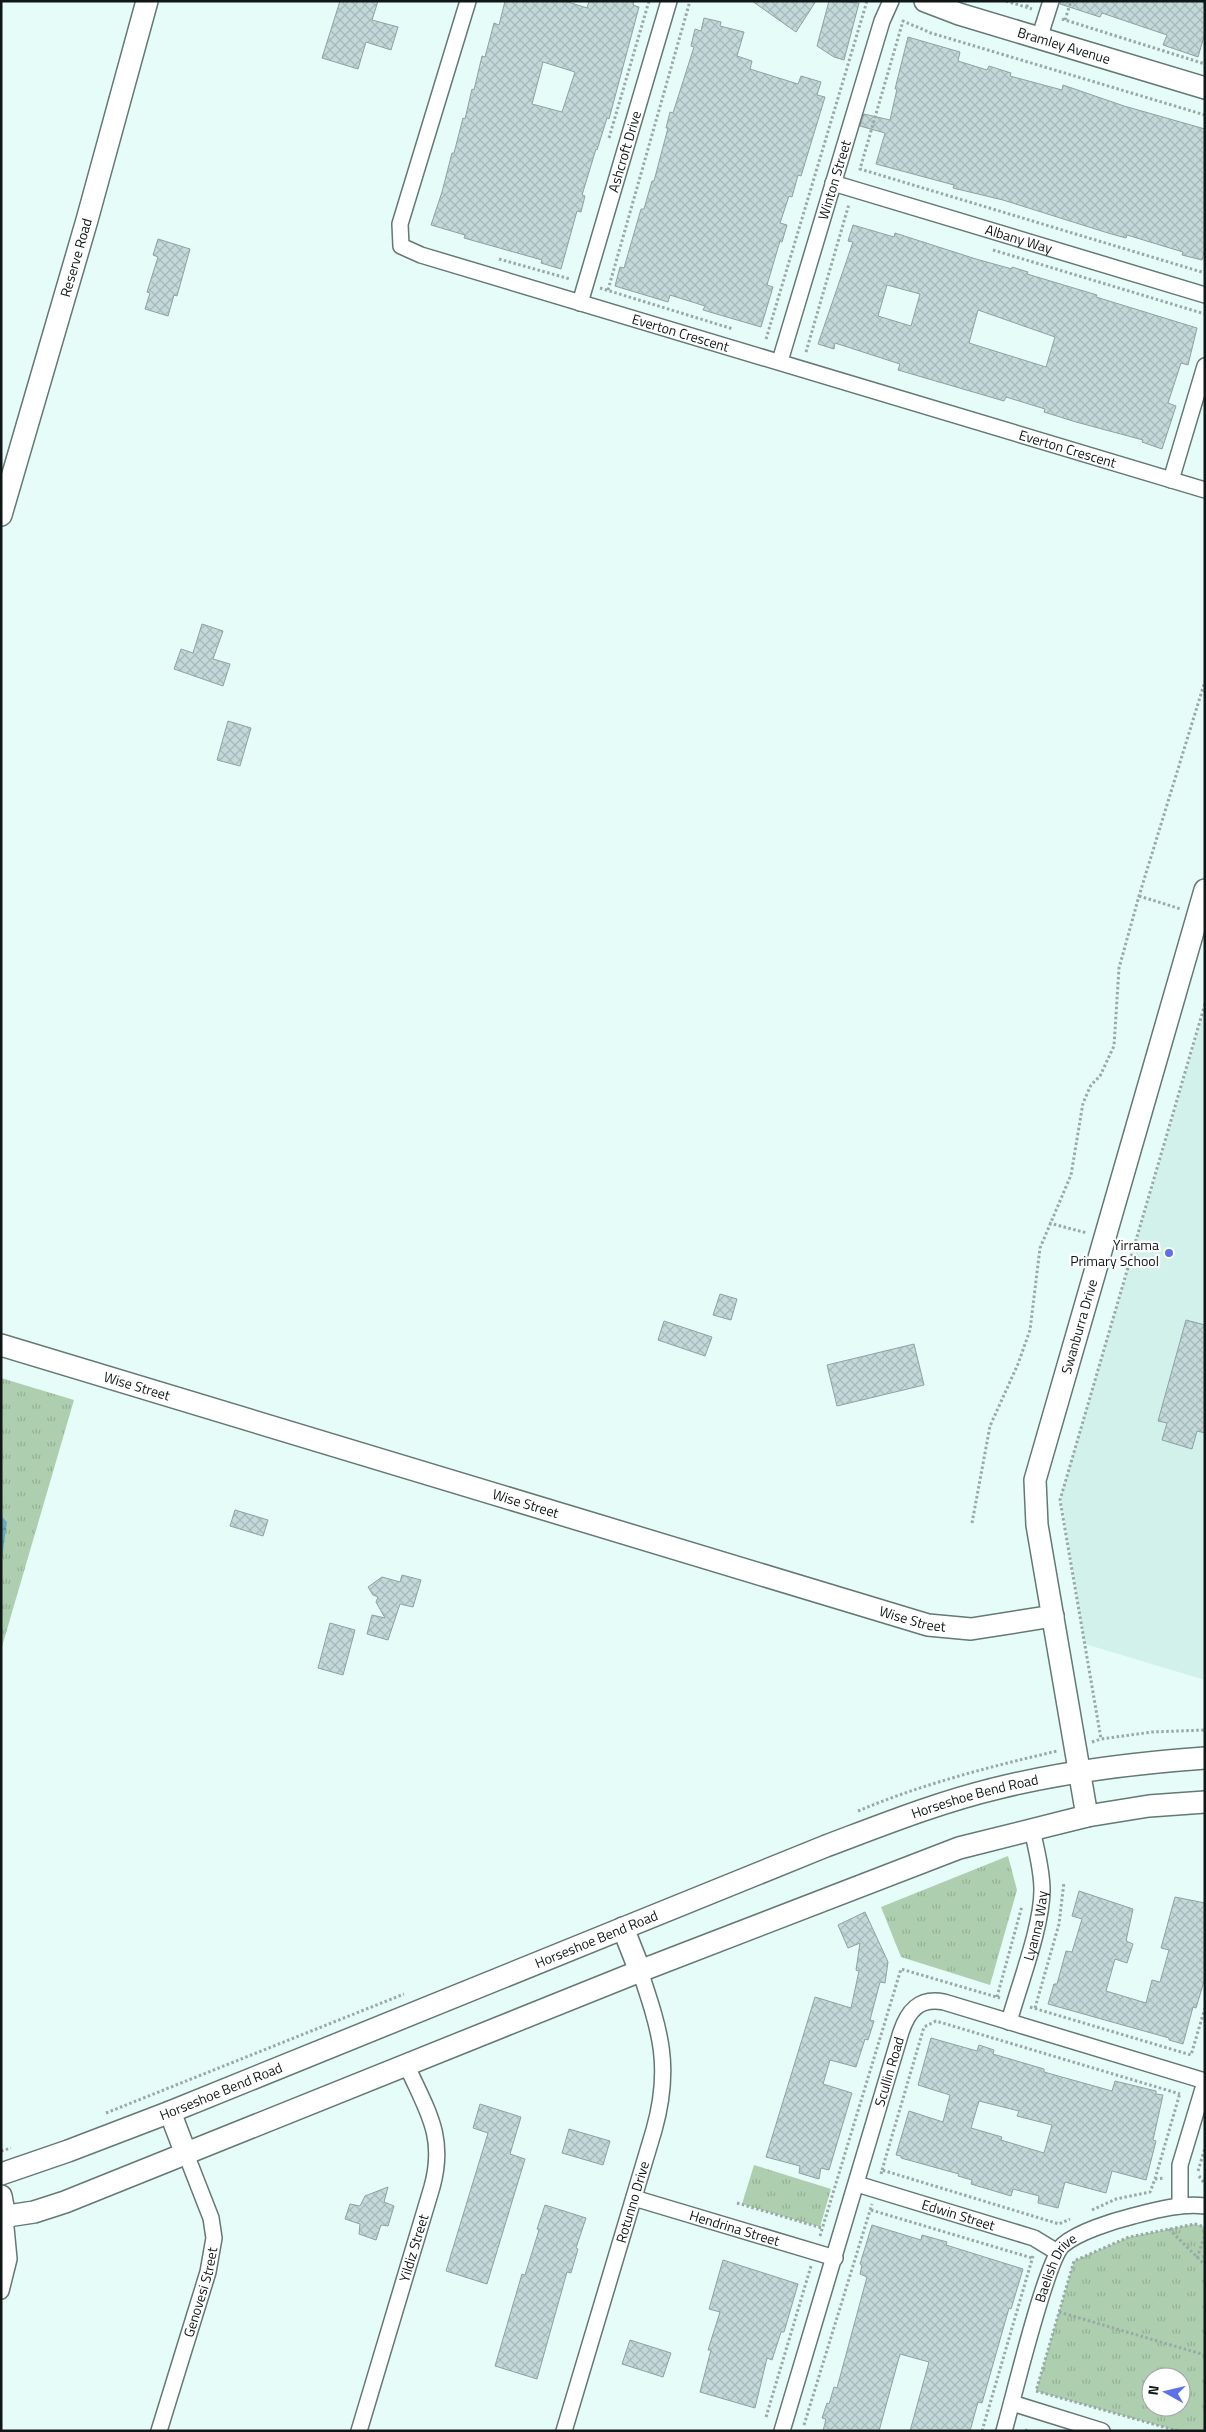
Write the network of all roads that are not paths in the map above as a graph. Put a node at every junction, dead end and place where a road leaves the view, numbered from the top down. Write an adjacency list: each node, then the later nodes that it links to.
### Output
1 (147, 1): 16 (street, Reserve Road)
2 (468, 1): 11 (street, Everton Crescent)
3 (669, 1): 11 (street, Ashcroft Drive)
4 (891, 1): 9 (street, Winton Street)
5 (925, 1): 7 (street, Bramley Avenue)
6 (1049, 8): 7 (street)
7 (1039, 39): 8 (street, Bramley Avenue)
8 (1205, 88)
9 (833, 182): 10 (street, Albany Way); 12 (street, Winton Street)
10 (1205, 296)
11 (580, 303): 12 (street, Everton Crescent)
12 (780, 361): 14 (street, Everton Crescent)
13 (1205, 366): 14 (street)
14 (1171, 480): 15 (street, Everton Crescent)
15 (1205, 490)
16 (1, 515)
17 (1205, 890): 19 (street, Swanburra Drive)
18 (1, 1345): 19 (street, Wise Street)
19 (1053, 1616): 21 (street, Swanburra Drive)
20 (1205, 1758): 21 (street, Horseshoe Bend Road)
21 (1079, 1771): 23 (street, Swanburra Drive); 25 (street, Horseshoe Bend Road)
22 (1205, 1802): 23 (street)
23 (1087, 1816): 24 (street)
24 (1032, 1829): 26 (street); 27 (street, Lyanna Way)
25 (623, 1928): 26 (street); 30 (street, Horseshoe Bend Road)
26 (640, 1971): 28 (street); 34 (street, Rotunno Drive)
27 (1009, 2022): 29 (street, Scullin Road); 33 (street, Scullin Road)
28 (407, 2066): 31 (street); 43 (street, Yildiz Street)
29 (1205, 2081): 35 (street)
30 (170, 2112): 31 (street); 32 (street, Horseshoe Bend Road)
31 (186, 2154): 37 (street); 42 (street, Genovesi Street)
32 (1, 2174)
33 (857, 2184): 38 (street, Edwin Street); 39 (street, Scullin Road)
34 (634, 2198): 39 (street, Hendrina Street); 44 (street, Rotunno Drive)
35 (1180, 2206): 36 (street, Baelish Drive); 38 (street, Baelish Drive)
36 (1205, 2206)
37 (3, 2210): 40 (street)
38 (1057, 2252): 41 (street, Baelish Drive)
39 (835, 2258): 45 (street, Scullin Road)
40 (1, 2291)
41 (1012, 2403): 46 (street, Baelish Drive); 47 (street)
42 (160, 2431)
43 (359, 2431)
44 (564, 2431)
45 (782, 2431)
46 (1004, 2431)
47 (1102, 2431)

